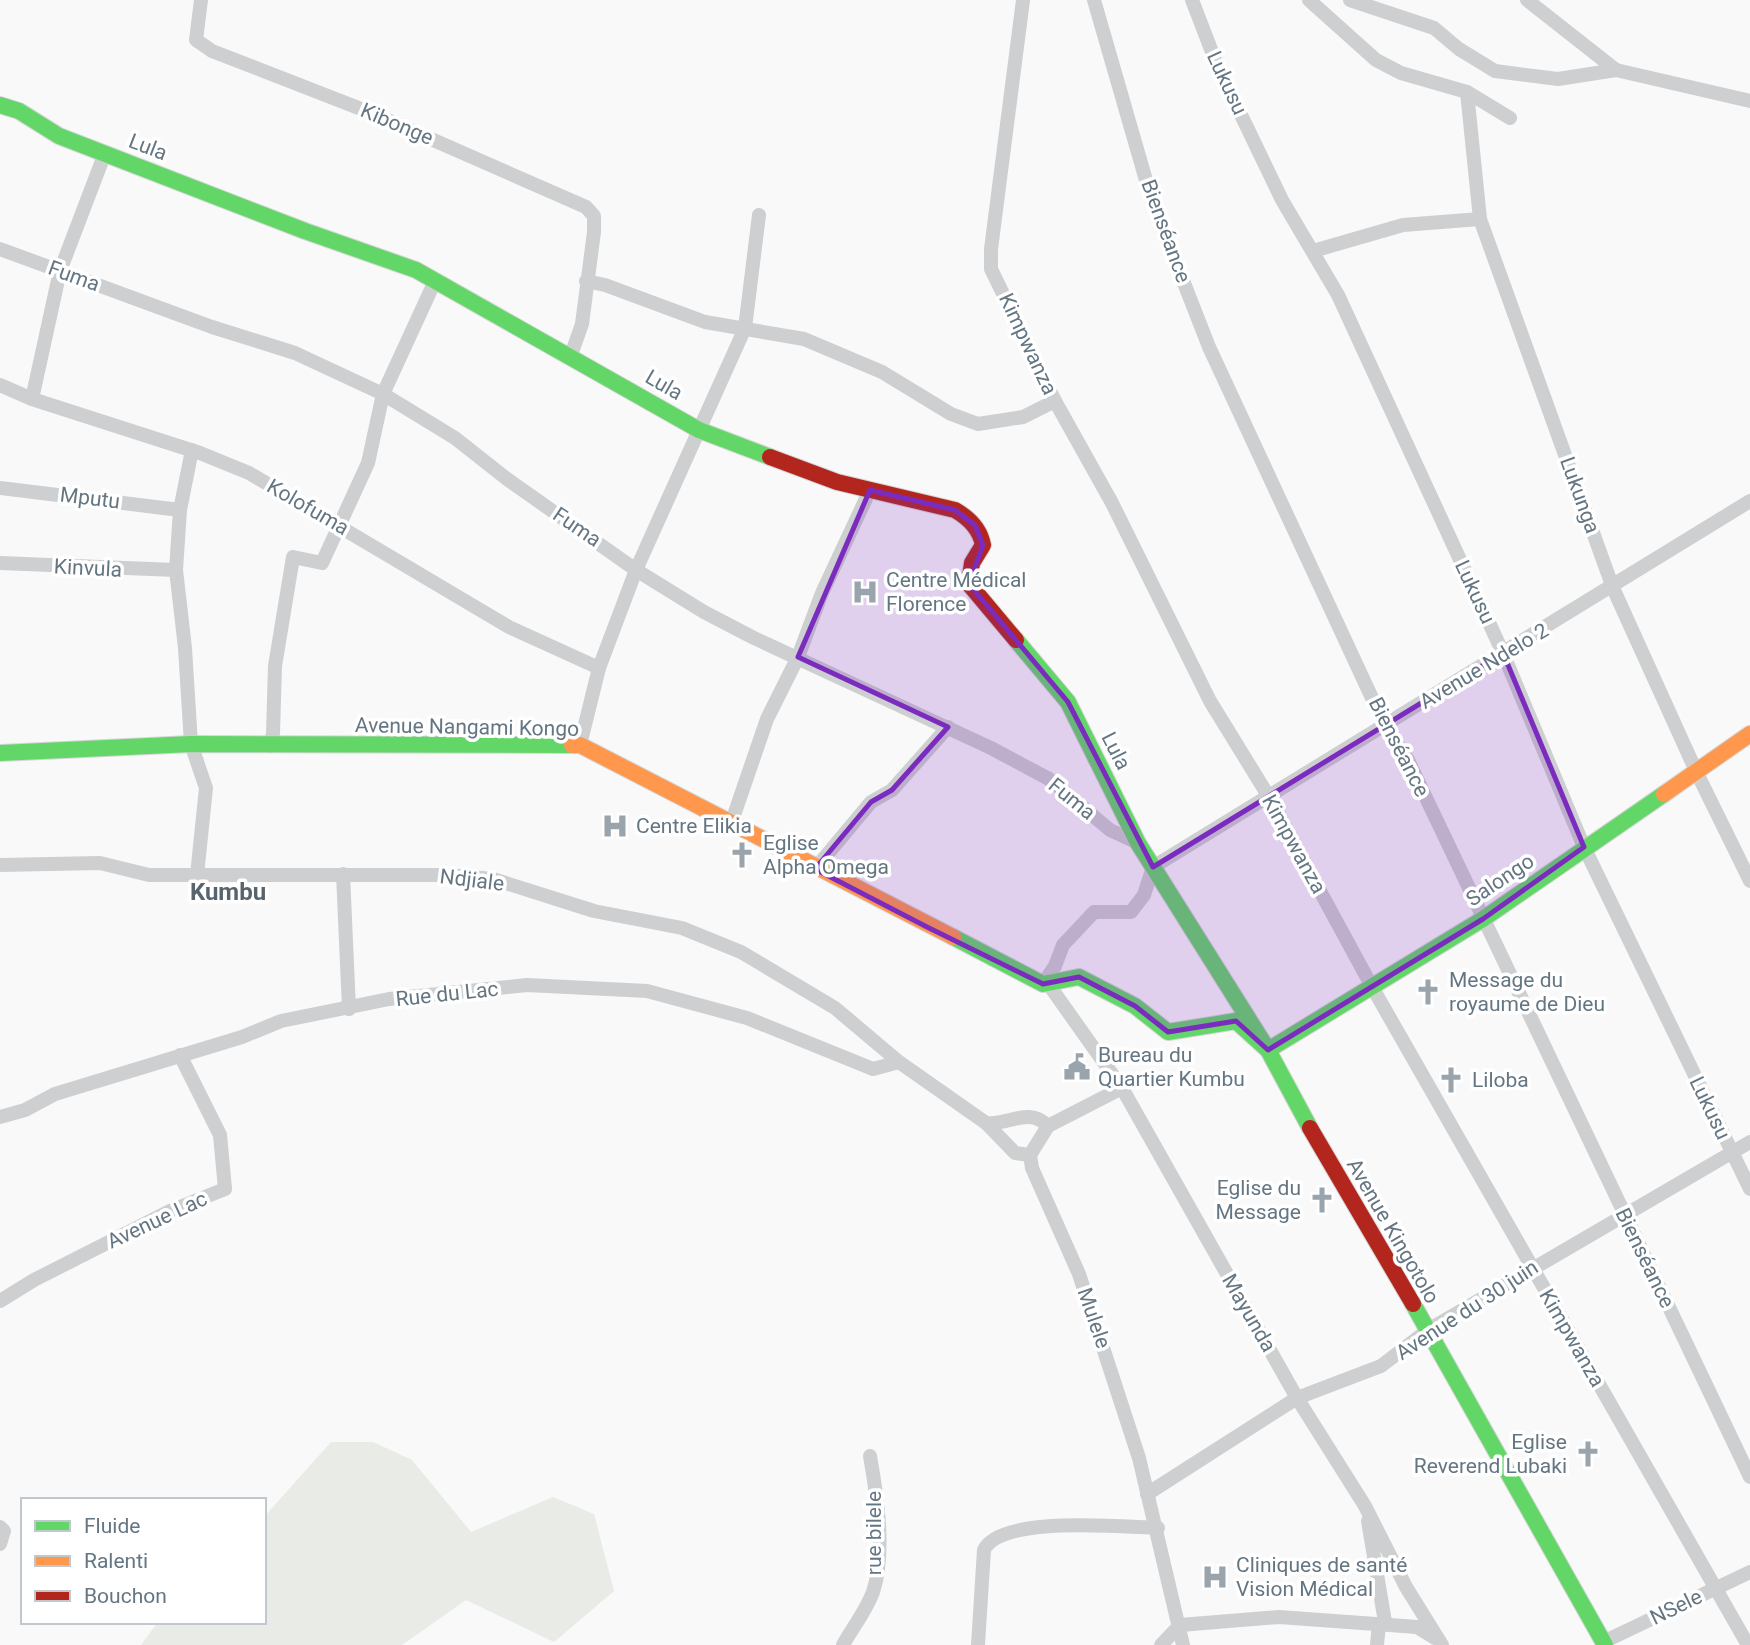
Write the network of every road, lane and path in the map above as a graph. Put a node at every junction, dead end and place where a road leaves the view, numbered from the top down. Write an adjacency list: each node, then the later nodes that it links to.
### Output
1 (201, 0): 20 (street, Kibonge)
2 (1023, 0): 26 (street, Kimpwanza)
3 (1094, 0): 41 (street, Bienséance)
4 (1192, 0): 17 (street, Lukusu)
5 (1309, 0): 9 (street)
6 (1350, 0): 8 (street)
7 (1527, 0): 8 (street)
8 (1616, 70): 10 (street)
9 (1467, 92): 12 (street); 15 (street, Lukunga)
10 (1750, 101)
11 (0, 105): 13 (street, Lula)
12 (1510, 118)
13 (105, 153): 18 (street); 19 (street, Lula)
14 (759, 215): 21 (street)
15 (1480, 219): 17 (street); 37 (street, Lukunga)
16 (0, 249): 18 (street, Fuma)
17 (1313, 251): 38 (street, Lukusu)
18 (60, 271): 24 (street, Fuma); 25 (street)
19 (435, 281): 22 (street, Lula); 24 (street)
20 (586, 281): 21 (street); 22 (street)
21 (745, 328): 26 (street); 27 (street)
22 (571, 355): 27 (street, Lula)
23 (0, 384): 25 (street, Kolofuma)
24 (383, 394): 33 (street); 36 (street, Fuma)
25 (32, 399): 28 (street, Kolofuma)
26 (1055, 401): 49 (street, Kimpwanza)
27 (699, 430): 30 (street, Lula); 36 (street)
28 (192, 450): 32 (street); 33 (street, Kolofuma)
29 (0, 488): 32 (street, Mputu)
30 (870, 489): 39 (street); 51 (street, Lula)
31 (1750, 501): 37 (street, Avenue Ndelo 2)
32 (180, 510): 35 (street)
33 (341, 525): 40 (street, Kolofuma); 46 (street)
34 (0, 563): 35 (street, Kinvula)
35 (176, 570): 44 (street)
36 (636, 570): 39 (street, Fuma); 40 (street)
37 (1613, 588): 38 (street, Avenue Ndelo 2); 48 (street, Lukunga)
38 (1503, 653): 41 (street, Avenue Ndelo 2); 52 (street, Lukusu)
39 (798, 657): 42 (street, Fuma); 50 (street)
40 (599, 668): 45 (street)
41 (1385, 726): 49 (street, Avenue Ndelo 2); 59 (street, Bienséance)
42 (948, 727): 51 (street, Fuma); 55 (street)
43 (1750, 734): 48 (street, Salongo)
44 (191, 744): 46 (street, Avenue Nangami Kongo); 47 (street, Avenue Nangami Kongo); 57 (street)
45 (580, 746): 46 (street, Avenue Nangami Kongo); 50 (street, Avenue Nangami Kongo)
46 (270, 747)
47 (0, 753)
48 (1696, 771): 52 (street, Salongo); 58 (street, Lukunga)
49 (1269, 797): 54 (street, Avenue Ndelo 2); 61 (street, Kimpwanza)
50 (731, 824): 55 (street, Avenue Nangami Kongo)
51 (1138, 842): 54 (street, Avenue Kingotolo)
52 (1584, 847): 59 (street, Salongo); 71 (street, Lukusu)
53 (0, 865): 57 (street, Ndjiale)
54 (1153, 867): 60 (street); 63 (street, Avenue Kingotolo)
55 (815, 869): 60 (street, Avenue Nangami Kongo)
56 (343, 874): 57 (street, Ndjiale); 62 (street); 65 (street, Ndjiale)
57 (197, 875)
58 (1750, 881)
59 (1482, 919): 61 (street, Salongo); 74 (street, Bienséance)
60 (1046, 985): 63 (street); 66 (street, Mayunda)
61 (1371, 985): 63 (street, Salongo); 75 (street, Kimpwanza)
62 (349, 1009): 64 (street, Rue du Lac); 65 (street, Rue du Lac)
63 (1268, 1050): 77 (street, Avenue Kingotolo)
64 (180, 1055): 67 (street, Rue du Lac); 76 (street, Avenue Lac)
65 (899, 1062): 68 (street)
66 (1122, 1088): 69 (street); 78 (street, Mayunda)
67 (0, 1117)
68 (986, 1123): 69 (street); 72 (street)
69 (1048, 1126): 72 (street)
70 (1750, 1142): 71 (street, Avenue du 30 juin)
71 (1731, 1152): 73 (street, Lukusu); 74 (street, Avenue du 30 juin)
72 (1030, 1155): 81 (street, Mulele)
73 (1750, 1189)
74 (1625, 1214): 75 (street, Avenue du 30 juin); 80 (street, Bienséance)
75 (1531, 1268): 77 (street, Avenue du 30 juin); 87 (street, Kimpwanza)
76 (0, 1301)
77 (1428, 1330): 78 (street, Avenue du 30 juin); 91 (street, Avenue Kingotolo)
78 (1297, 1398): 81 (street, Avenue du 30 juin); 82 (street, Mayunda)
79 (870, 1456): 92 (street, rue bilele)
80 (1750, 1476)
81 (1147, 1494): 84 (street, Mulele)
82 (1365, 1506): 88 (street); 90 (street, Mayunda)
83 (0, 1527): 85 (street)
84 (1158, 1528): 89 (street, Mulele); 93 (street)
85 (0, 1544)
86 (1750, 1572): 87 (street, NSele)
87 (1715, 1588): 91 (street, NSele); 97 (street, Kimpwanza)
88 (1379, 1624): 89 (street); 90 (street); 96 (street)
89 (1180, 1625): 94 (street); 95 (street, Mulele)
90 (1440, 1642)
91 (1604, 1644)
92 (844, 1645)
93 (978, 1645)
94 (1161, 1645)
95 (1183, 1645)
96 (1377, 1645)
97 (1748, 1645)

